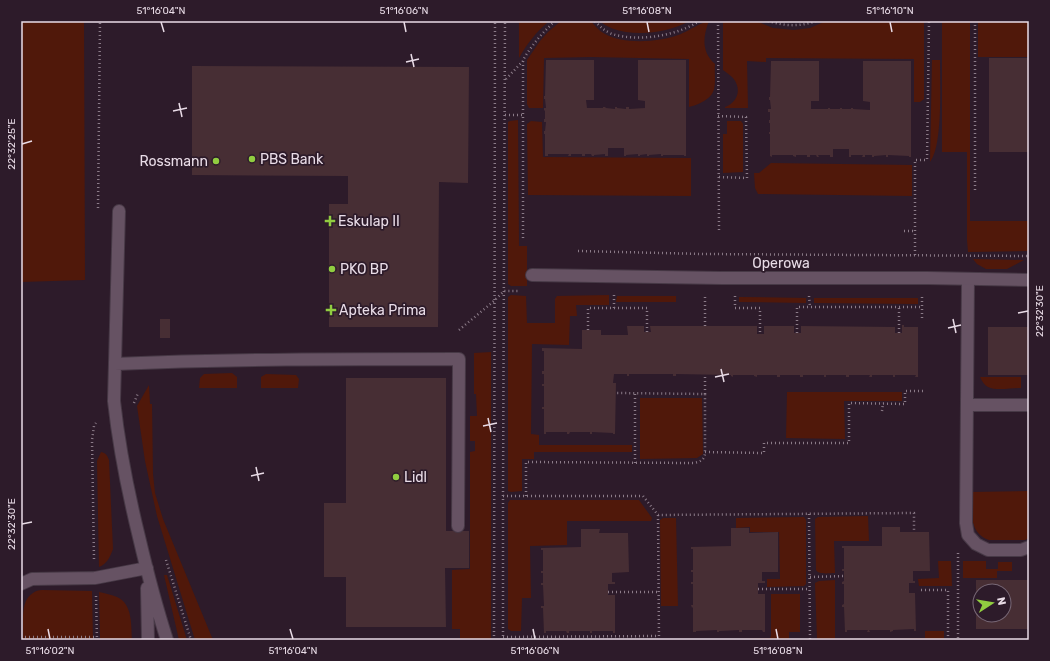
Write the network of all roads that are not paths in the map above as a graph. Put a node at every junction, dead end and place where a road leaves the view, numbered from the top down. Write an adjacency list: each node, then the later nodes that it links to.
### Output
1 (120, 211): 5 (street)
2 (532, 274): 3 (street, Operowa)
3 (968, 279): 4 (street, Operowa); 6 (street)
4 (1029, 280)
5 (115, 364): 8 (street); 10 (street)
6 (967, 405): 7 (street); 9 (street)
7 (1029, 405)
8 (458, 526)
9 (1029, 547)
10 (146, 568): 11 (street); 12 (street); 13 (street)
11 (21, 584)
12 (148, 640)
13 (167, 640)

